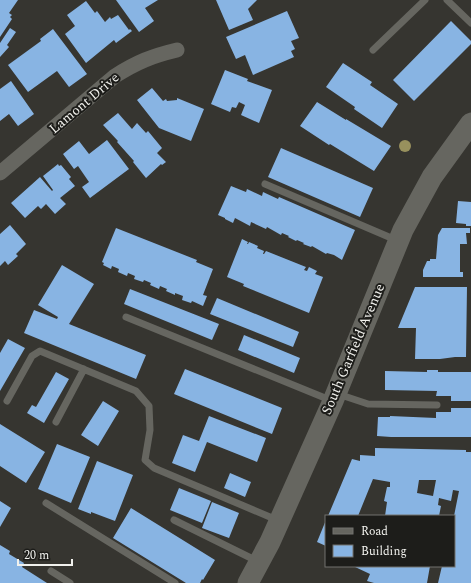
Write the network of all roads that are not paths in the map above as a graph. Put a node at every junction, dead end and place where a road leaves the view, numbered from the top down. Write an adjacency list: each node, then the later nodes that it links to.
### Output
1 (425, 0): 5 (lane)
2 (447, 0): 3 (lane)
3 (471, 23)
4 (178, 50): 7 (street, Lamont Drive)
5 (373, 50)
6 (471, 123): 9 (main road, South Garfield Avenue)
7 (0, 173)
8 (265, 184): 9 (lane)
9 (398, 241): 12 (main road, South Garfield Avenue)
10 (126, 317): 12 (lane)
11 (84, 369): 13 (lane); 15 (lane); 18 (lane)
12 (334, 397): 14 (lane); 18 (main road, South Garfield Avenue)
13 (7, 401)
14 (437, 405)
15 (56, 422)
16 (46, 502): 22 (lane)
17 (174, 520): 19 (lane)
18 (279, 520): 19 (main road, South Garfield Avenue)
19 (259, 562): 23 (main road, South Garfield Avenue)
20 (51, 571): 21 (lane)
21 (70, 583)
22 (175, 583)
23 (248, 583)

